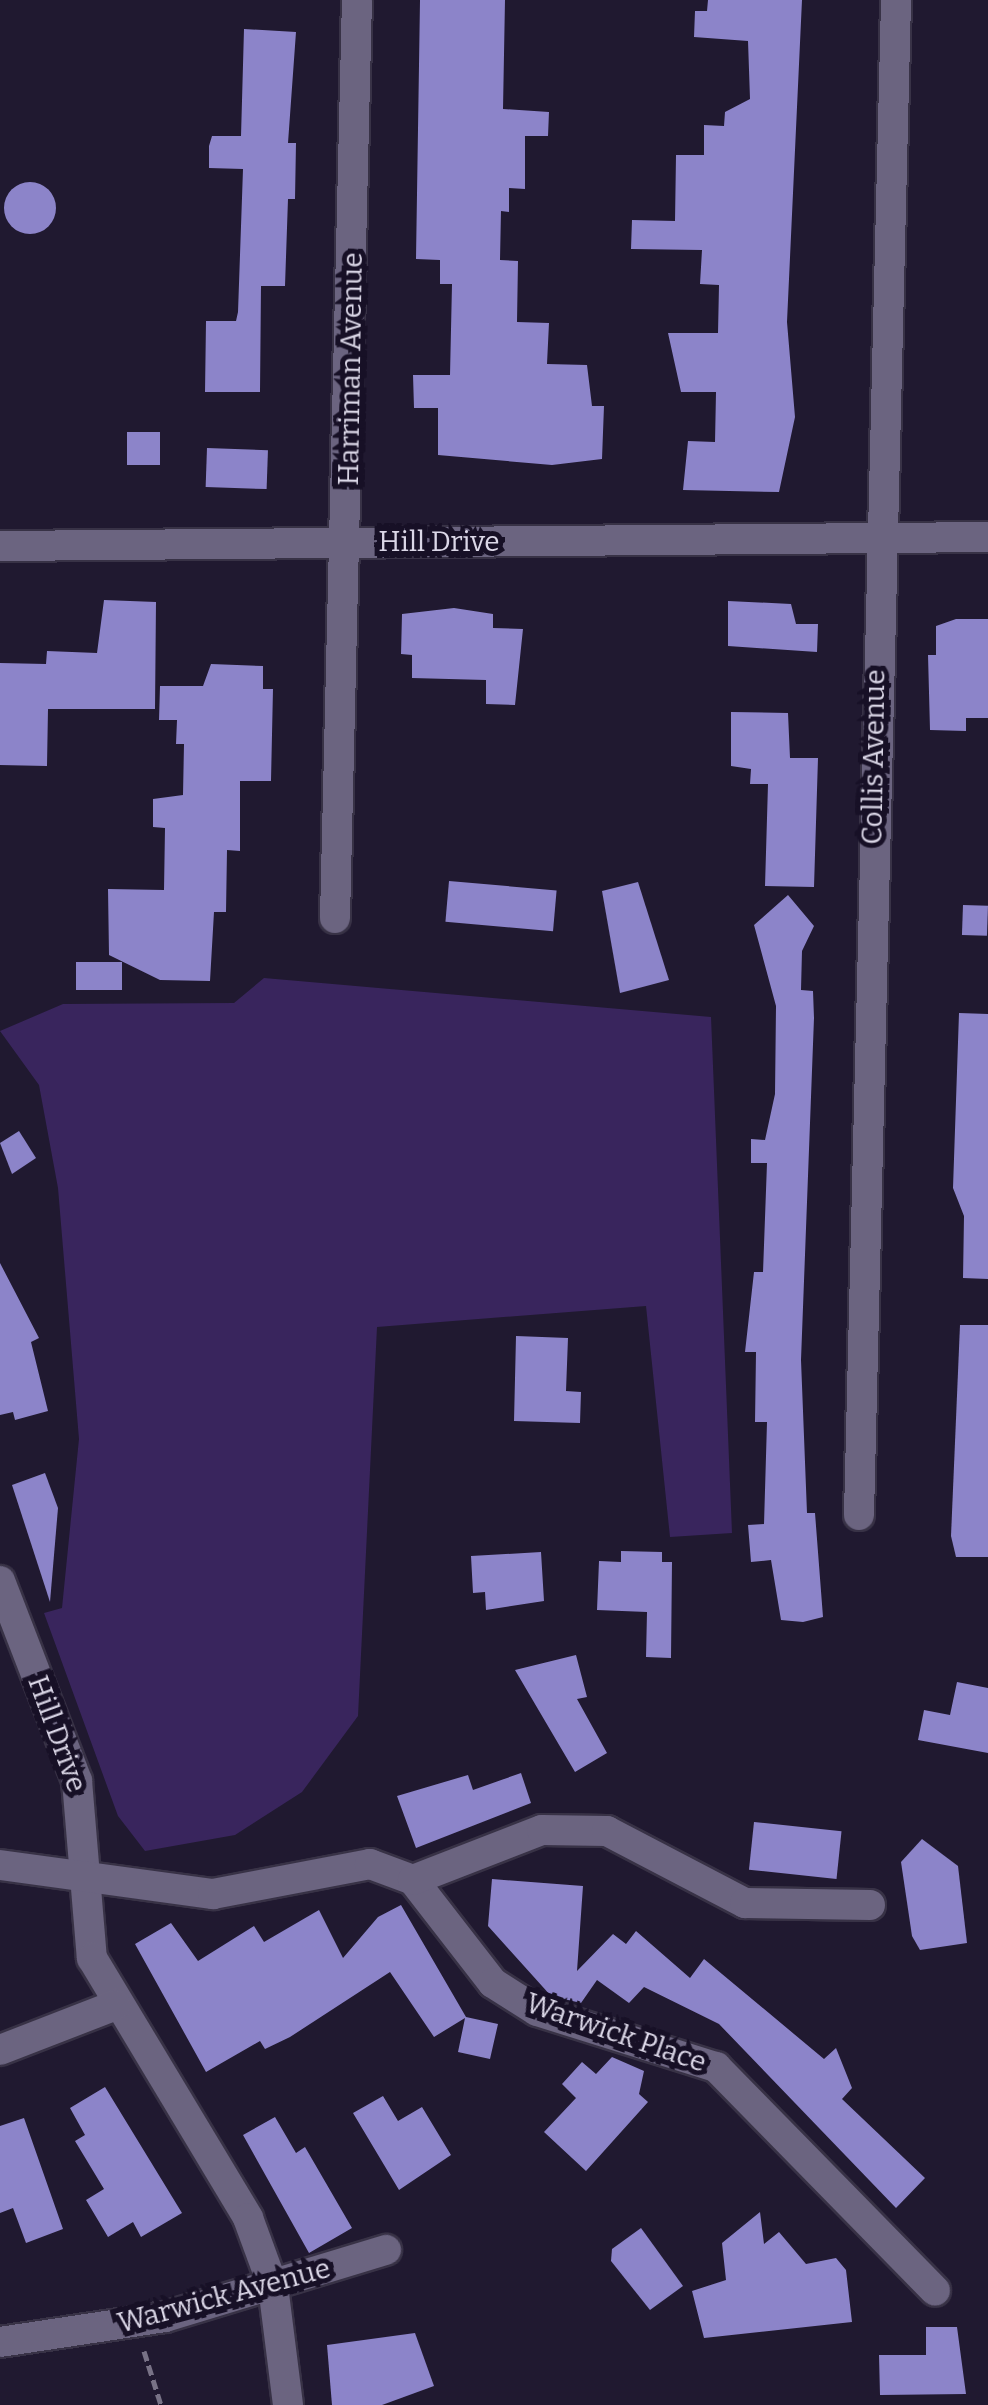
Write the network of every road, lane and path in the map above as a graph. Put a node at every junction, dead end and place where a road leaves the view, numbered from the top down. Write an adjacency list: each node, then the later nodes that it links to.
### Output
1 (357, 0): 5 (street, Harriman Avenue)
2 (896, 0): 4 (street, Collis Avenue)
3 (988, 537): 4 (street, Hill Drive)
4 (878, 540): 5 (street, Hill Drive); 8 (street, Collis Avenue)
5 (348, 542): 6 (street, Hill Drive); 7 (street, Harriman Avenue)
6 (0, 546)
7 (335, 918)
8 (859, 1515)
9 (0, 1581): 11 (street, Hill Drive)
10 (0, 1865): 11 (street)
11 (86, 1876): 12 (street); 14 (street, Hill Drive)
12 (413, 1880): 13 (street); 18 (street, Warwick Place)
13 (870, 1904)
14 (116, 2006): 15 (street); 17 (street, Hill Drive)
15 (0, 2050)
16 (386, 2250): 17 (street, Warwick Avenue)
17 (274, 2286): 19 (street, Warwick Avenue); 22 (street, Hill Drive)
18 (936, 2291)
19 (136, 2323): 20 (street, Warwick Avenue); 21 (path)
20 (0, 2342)
21 (162, 2405)
22 (288, 2405)

